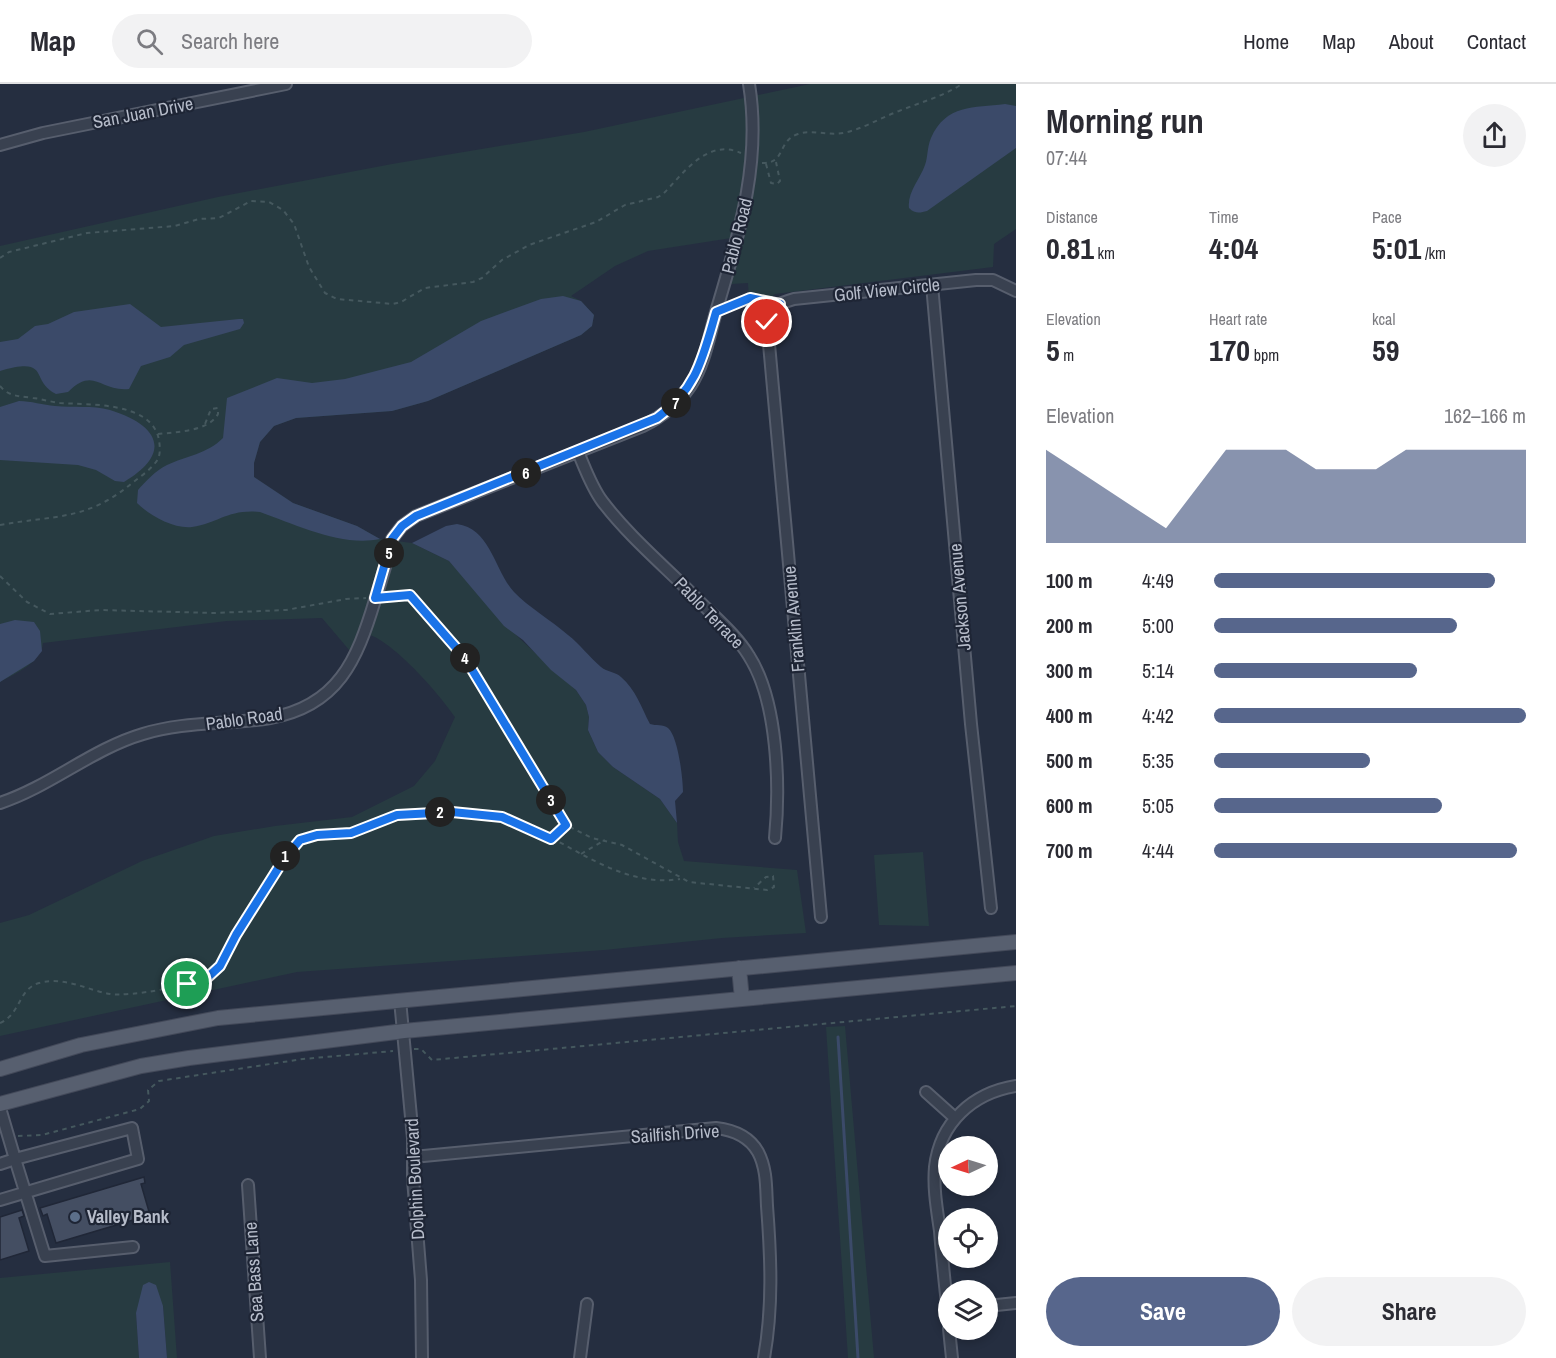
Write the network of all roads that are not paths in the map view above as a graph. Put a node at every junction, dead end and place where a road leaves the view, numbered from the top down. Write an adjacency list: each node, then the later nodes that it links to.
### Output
1 (286, 84): 3 (street, San Juan Drive)
2 (749, 84): 7 (street, Pablo Road)
3 (0, 145)
4 (932, 285): 5 (street, Golf View Circle); 6 (street, Golf View Circle); 10 (street, Jackson Avenue)
5 (1016, 291)
6 (767, 322): 11 (street, Franklin Avenue)
7 (578, 452): 8 (street, Pablo Road); 9 (street, Pablo Terrace)
8 (0, 803)
9 (775, 838)
10 (991, 908)
11 (821, 917)
12 (1016, 942): 13 (main road)
13 (739, 968): 15 (main road); 16 (main road)
14 (1016, 973): 15 (main road)
15 (742, 999): 17 (main road)
16 (400, 1000): 17 (street, Dolphin Boulevard); 18 (main road)
17 (404, 1030): 21 (main road); 23 (street, Dolphin Boulevard)
18 (0, 1069)
19 (1016, 1086): 22 (street)
20 (926, 1092): 22 (street)
21 (0, 1106): 24 (street)
22 (955, 1118): 30 (street)
23 (413, 1156): 36 (street, Dolphin Boulevard); 38 (street, Sailfish Drive)
24 (15, 1159): 25 (street); 27 (street); 27 (street)
25 (0, 1164)
26 (248, 1185): 35 (street, Sea Bass Lane)
27 (25, 1192): 28 (street); 29 (street)
28 (0, 1200)
29 (133, 1247)
30 (945, 1280)
31 (1016, 1303): 33 (street)
32 (586, 1304): 37 (street)
33 (998, 1305)
34 (951, 1340): 39 (street)
35 (261, 1358)
36 (422, 1358)
37 (580, 1358)
38 (764, 1358)
39 (952, 1358)

